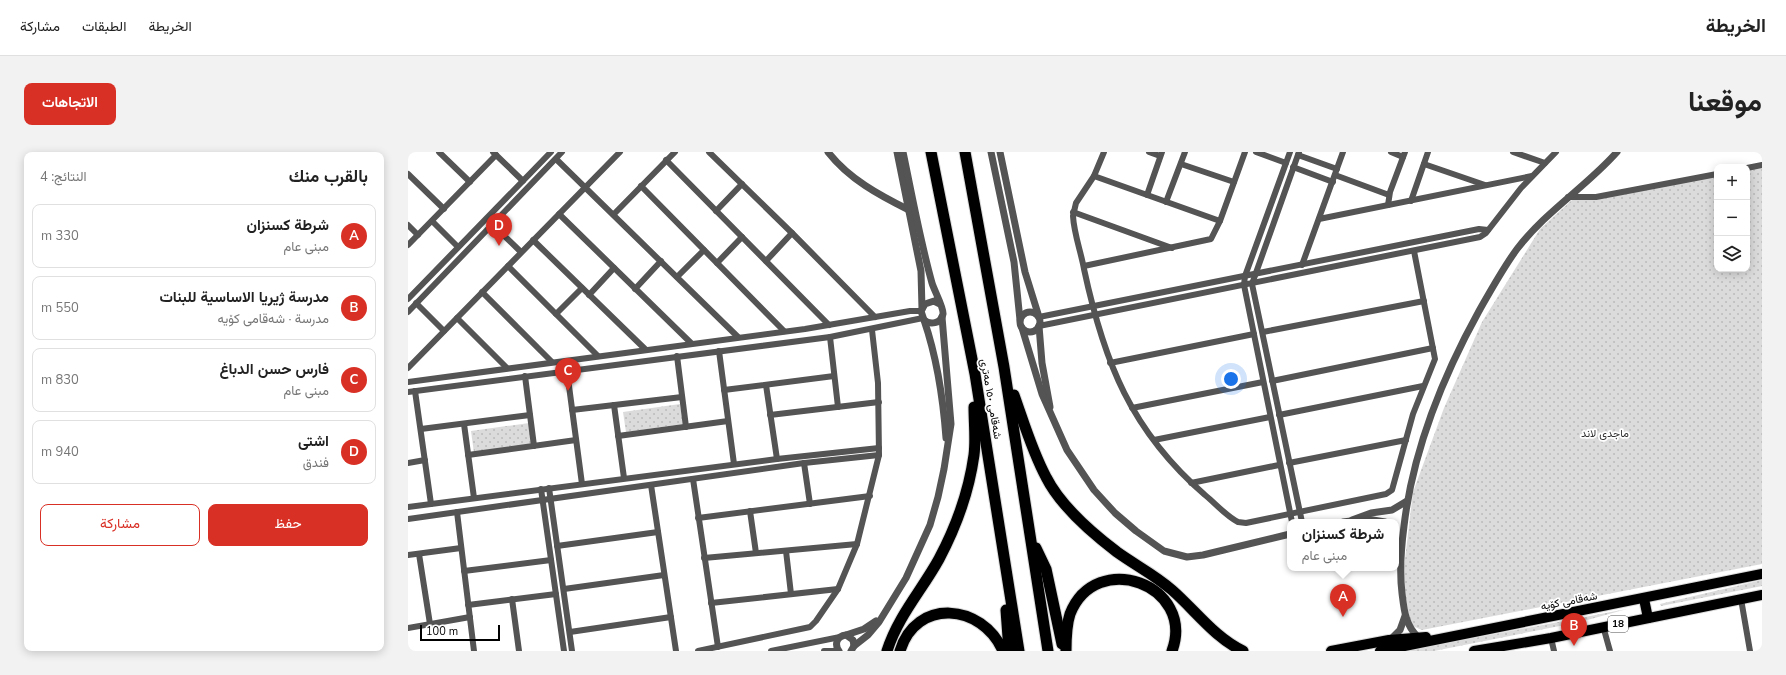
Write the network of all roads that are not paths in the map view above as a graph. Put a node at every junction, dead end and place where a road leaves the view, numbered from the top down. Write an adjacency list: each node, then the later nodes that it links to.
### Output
1 (439, 152): 45 (street)
2 (551, 152): 44 (street)
3 (562, 152): 30 (street)
4 (620, 152): 51 (street)
5 (675, 152): 31 (street)
6 (709, 152): 48 (street)
7 (828, 152): 59 (street)
8 (897, 152): 59 (street)
9 (903, 152): 101 (street)
10 (932, 152): 134 (highway, شەقامی ١٥٠ مەتری)
11 (965, 152): 130 (highway, شەقامی ١٥٠ مەتری)
12 (991, 152): 111 (street)
13 (1000, 152): 109 (street)
14 (1104, 152): 42 (street)
15 (1149, 152): 27 (street)
16 (1185, 152): 34 (street)
17 (1245, 152): 46 (street)
18 (1256, 152): 32 (street)
19 (1290, 152): 32 (street)
20 (1344, 152): 39 (street)
21 (1391, 152): 29 (street)
22 (1428, 152): 35 (street)
23 (1513, 152): 33 (street)
24 (1556, 152): 33 (street)
25 (1617, 152): 54 (street)
26 (495, 154): 44 (street); 45 (street)
27 (1161, 154): 52 (street)
28 (1299, 154): 37 (street); 39 (street)
29 (1404, 154): 53 (street)
30 (556, 159): 51 (street); 67 (street)
31 (666, 160): 49 (street); 60 (street)
32 (1286, 163): 88 (street)
33 (1545, 163): 43 (street)
34 (1181, 164): 46 (street); 56 (street)
35 (1424, 164): 50 (street); 55 (street)
36 (1762, 165): 38 (street)
37 (1293, 167): 47 (street); 87 (street)
38 (1750, 167)
39 (1336, 172): 47 (street); 53 (street)
40 (408, 174): 58 (street)
41 (1714, 175): 54 (street)
42 (1094, 176): 52 (street); 61 (street)
43 (1532, 176): 50 (street); 69 (street)
44 (522, 181): 75 (street)
45 (470, 182): 58 (street)
46 (1234, 182): 66 (street)
47 (1333, 182): 64 (street)
48 (742, 184): 60 (street); 70 (street)
49 (641, 186): 63 (street); 77 (street)
50 (1485, 186): 55 (street)
51 (585, 187): 62 (street); 63 (street)
52 (1147, 195): 56 (street)
53 (1389, 195): 57 (street)
54 (1568, 197): 189 (street)
55 (1411, 201): 57 (street)
56 (1166, 202): 66 (street)
57 (1388, 205): 64 (street)
58 (444, 209): 65 (street)
59 (909, 210): 105 (street)
60 (716, 211): 72 (street)
61 (1073, 212): 76 (street); 85 (street)
62 (559, 214): 73 (street); 86 (street)
63 (614, 214): 80 (street)
64 (1319, 219): 83 (street)
65 (432, 221): 71 (street); 75 (street)
66 (1220, 221): 76 (street)
67 (492, 224): 79 (street); 94 (street)
68 (408, 225): 71 (street)
69 (1488, 230): 78 (street); 83 (street)
70 (792, 233): 81 (street); 107 (street)
71 (418, 235): 74 (street)
72 (742, 237): 81 (street); 82 (street)
73 (533, 240): 79 (street); 93 (street)
74 (408, 245)
75 (458, 247): 90 (street)
76 (1172, 248): 85 (street)
77 (704, 250): 82 (street); 89 (street)
78 (1414, 251): 91 (street); 99 (street)
79 (521, 252): 84 (street)
80 (661, 261): 89 (street); 95 (street)
81 (766, 261): 112 (street)
82 (717, 263): 117 (street)
83 (1302, 265): 87 (street)
84 (508, 266): 96 (street); 104 (street)
85 (1084, 266): 102 (street)
86 (614, 268): 95 (street); 97 (street)
87 (1254, 274): 88 (street); 91 (street)
88 (1245, 276): 92 (street); 102 (street)
89 (677, 277): 120 (street)
90 (423, 283): 94 (street); 98 (street)
91 (1252, 284): 92 (street); 118 (street)
92 (1244, 285): 106 (street); 119 (street)
93 (582, 288): 97 (street); 104 (street)
94 (429, 289): 100 (street)
95 (635, 289): 122 (street)
96 (482, 292): 110 (street); 128 (street)
97 (589, 295): 124 (street)
98 (408, 298)
99 (1424, 301): 118 (street); 123 (street)
100 (416, 303): 103 (street); 116 (street)
101 (940, 304): 105 (street); 108 (street)
102 (1092, 307): 106 (street); 109 (street)
103 (408, 312)
104 (556, 314): 126 (street)
105 (922, 314): 107 (street); 108 (street); 115 (street); 168 (street)
106 (1094, 315): 113 (street); 129 (street)
107 (875, 317): 112 (street)
108 (942, 317): 168 (street)
109 (1039, 317): 111 (street); 113 (street)
110 (457, 318): 116 (street); 132 (street)
111 (1020, 320): 114 (street)
112 (829, 326): 117 (street)
113 (1039, 326): 114 (street); 153 (street)
114 (1022, 328): 153 (street)
115 (872, 330): 121 (street); 148 (street)
116 (444, 331): 131 (street)
117 (784, 332): 120 (street)
118 (1263, 332): 138 (street)
119 (1254, 334): 129 (street); 140 (street)
120 (738, 337): 122 (street)
121 (830, 337): 125 (street); 137 (street)
122 (690, 344): 124 (street)
123 (1433, 348): 138 (street); 143 (street)
124 (645, 350): 126 (street)
125 (719, 351): 127 (street); 144 (street)
126 (598, 356): 128 (street)
127 (677, 356): 133 (street); 147 (street)
128 (552, 362): 132 (street)
129 (1110, 363): 151 (street)
130 (1004, 367): 210 (highway, شەقامی ١٥٠ مەتری); 267 (highway)
131 (408, 368)
132 (507, 368): 135 (street)
133 (567, 370): 136 (street); 152 (street)
134 (975, 374): 211 (highway, شەقامی ١٥٠ مەتری); 259 (highway)
135 (459, 375): 139 (street); 142 (street)
136 (526, 376): 142 (street); 154 (street)
137 (834, 376): 141 (street); 150 (street)
138 (1272, 381): 156 (street)
139 (408, 382)
140 (1263, 382): 151 (street); 157 (street)
141 (766, 385): 144 (street); 155 (street)
142 (460, 386): 145 (street)
143 (1423, 386): 156 (street); 165 (street)
144 (724, 390): 158 (street)
145 (415, 391): 146 (street); 161 (street)
146 (408, 392)
147 (682, 397): 149 (street); 160 (street)
148 (879, 402): 150 (street); 167 (street)
149 (614, 405): 152 (street); 162 (street)
150 (838, 407): 155 (street)
151 (1132, 408): 164 (street)
152 (572, 410): 163 (street)
153 (1050, 411): 208 (street)
154 (530, 415): 159 (street); 166 (street)
155 (770, 415): 171 (street)
156 (1279, 415): 175 (street)
157 (1270, 416): 164 (street); 177 (street)
158 (728, 421): 160 (street); 176 (street)
159 (464, 424): 161 (street); 169 (street)
160 (686, 427): 162 (street)
161 (421, 429): 172 (street)
162 (618, 436): 178 (street)
163 (576, 440): 166 (street); 181 (street)
164 (1154, 440): 180 (street)
165 (1406, 440): 175 (street); 196 (street)
166 (534, 446): 169 (street)
167 (879, 448): 170 (street); 171 (street)
168 (947, 448): 234 (street)
169 (468, 455): 186 (street)
170 (879, 455): 174 (street); 185 (street)
171 (776, 459): 176 (street)
172 (425, 460): 173 (street); 190 (street)
173 (408, 463)
174 (804, 463): 179 (street); 191 (street)
175 (1289, 463): 196 (street)
176 (734, 464): 178 (street)
177 (1279, 465): 180 (street); 197 (street)
178 (624, 478): 181 (street)
179 (692, 479): 182 (street); 198 (street)
180 (1191, 483): 197 (street)
181 (582, 484): 183 (street)
182 (651, 484): 187 (street); 206 (street)
183 (549, 488): 184 (street); 187 (street)
184 (541, 489): 186 (street); 188 (street)
185 (870, 496): 191 (street); 212 (street)
186 (474, 498): 190 (street)
187 (550, 499): 188 (street); 213 (street)
188 (543, 500): 195 (street); 220 (street)
189 (1407, 502): 193 (street); 199 (street)
190 (431, 504): 192 (street)
191 (810, 504): 194 (street)
192 (408, 507)
193 (1392, 510): 199 (street); 203 (street); 204 (street)
194 (750, 511): 198 (street); 216 (street)
195 (457, 512): 200 (street); 214 (street)
196 (1299, 512): 197 (street); 202 (street)
197 (1289, 514): 201 (street)
198 (698, 518): 219 (street)
199 (1405, 518): 205 (street); 209 (street)
200 (408, 519)
201 (1291, 519)
202 (1301, 519)
203 (1355, 519)
204 (1389, 519)
205 (1399, 522)
206 (658, 532): 213 (street); 223 (street)
207 (1399, 534): 209 (street)
208 (1287, 535)
209 (1402, 537): 235 (street)
210 (1032, 539): 264 (highway, شەقامی ١٥٠ مەتری); 265 (highway)
211 (1002, 543): 262 (highway); 263 (highway, شەقامی ١٥٠ مەتری)
212 (857, 544): 215 (street); 225 (street)
213 (557, 546): 224 (street)
214 (461, 548): 217 (street); 221 (street)
215 (786, 551): 216 (street); 227 (street)
216 (756, 553): 219 (street)
217 (419, 554): 218 (street); 239 (street)
218 (408, 555)
219 (704, 558): 232 (street)
220 (551, 560): 221 (street); 226 (street)
221 (464, 571): 233 (street)
222 (1762, 574): 229 (highway, شەقامی کۆیە / 18)
223 (664, 575): 224 (street); 237 (street)
224 (564, 589): 242 (street)
225 (838, 589): 227 (street); 248 (street)
226 (556, 594): 231 (street); 252 (street)
227 (792, 594): 232 (street)
228 (1762, 595): 230 (highway, 18)
229 (1644, 599): 238 (highway); 245 (highway, شەقامی کۆیە / 18)
230 (1742, 599): 238 (highway, 18); 273 (street)
231 (512, 600): 233 (street); 251 (street)
232 (711, 603): 248 (street)
233 (468, 605): 236 (street)
234 (884, 614): 243 (street); 249 (street)
235 (1405, 616): 244 (street); 247 (street)
236 (470, 617): 239 (street); 250 (street)
237 (671, 617): 242 (street); 254 (street)
238 (1648, 618): 240 (highway, 18)
239 (430, 624): 241 (street)
240 (1603, 626): 246 (highway, 18); 272 (street)
241 (408, 628)
242 (570, 632): 253 (street)
243 (843, 636): 249 (street); 256 (street); 258 (street)
244 (1418, 637): 245 (highway); 247 (highway)
245 (1448, 638): 269 (highway, شەقامی کۆیە / 18)
246 (1551, 638): 270 (highway, 18); 271 (street)
247 (1389, 640): 268 (highway)
248 (718, 647): 255 (street)
249 (853, 649)
250 (474, 651)
251 (519, 651)
252 (564, 651)
253 (572, 651)
254 (676, 651)
255 (698, 651)
256 (771, 651)
257 (824, 651): 258 (street)
258 (838, 651)
259 (887, 651)
260 (900, 651): 261 (highway)
261 (1003, 651)
262 (1009, 651)
263 (1019, 651)
264 (1048, 651)
265 (1064, 651): 266 (highway)
266 (1172, 651)
267 (1244, 651)
268 (1332, 651)
269 (1380, 651)
270 (1475, 651)
271 (1554, 651)
272 (1610, 651)
273 (1750, 651)

